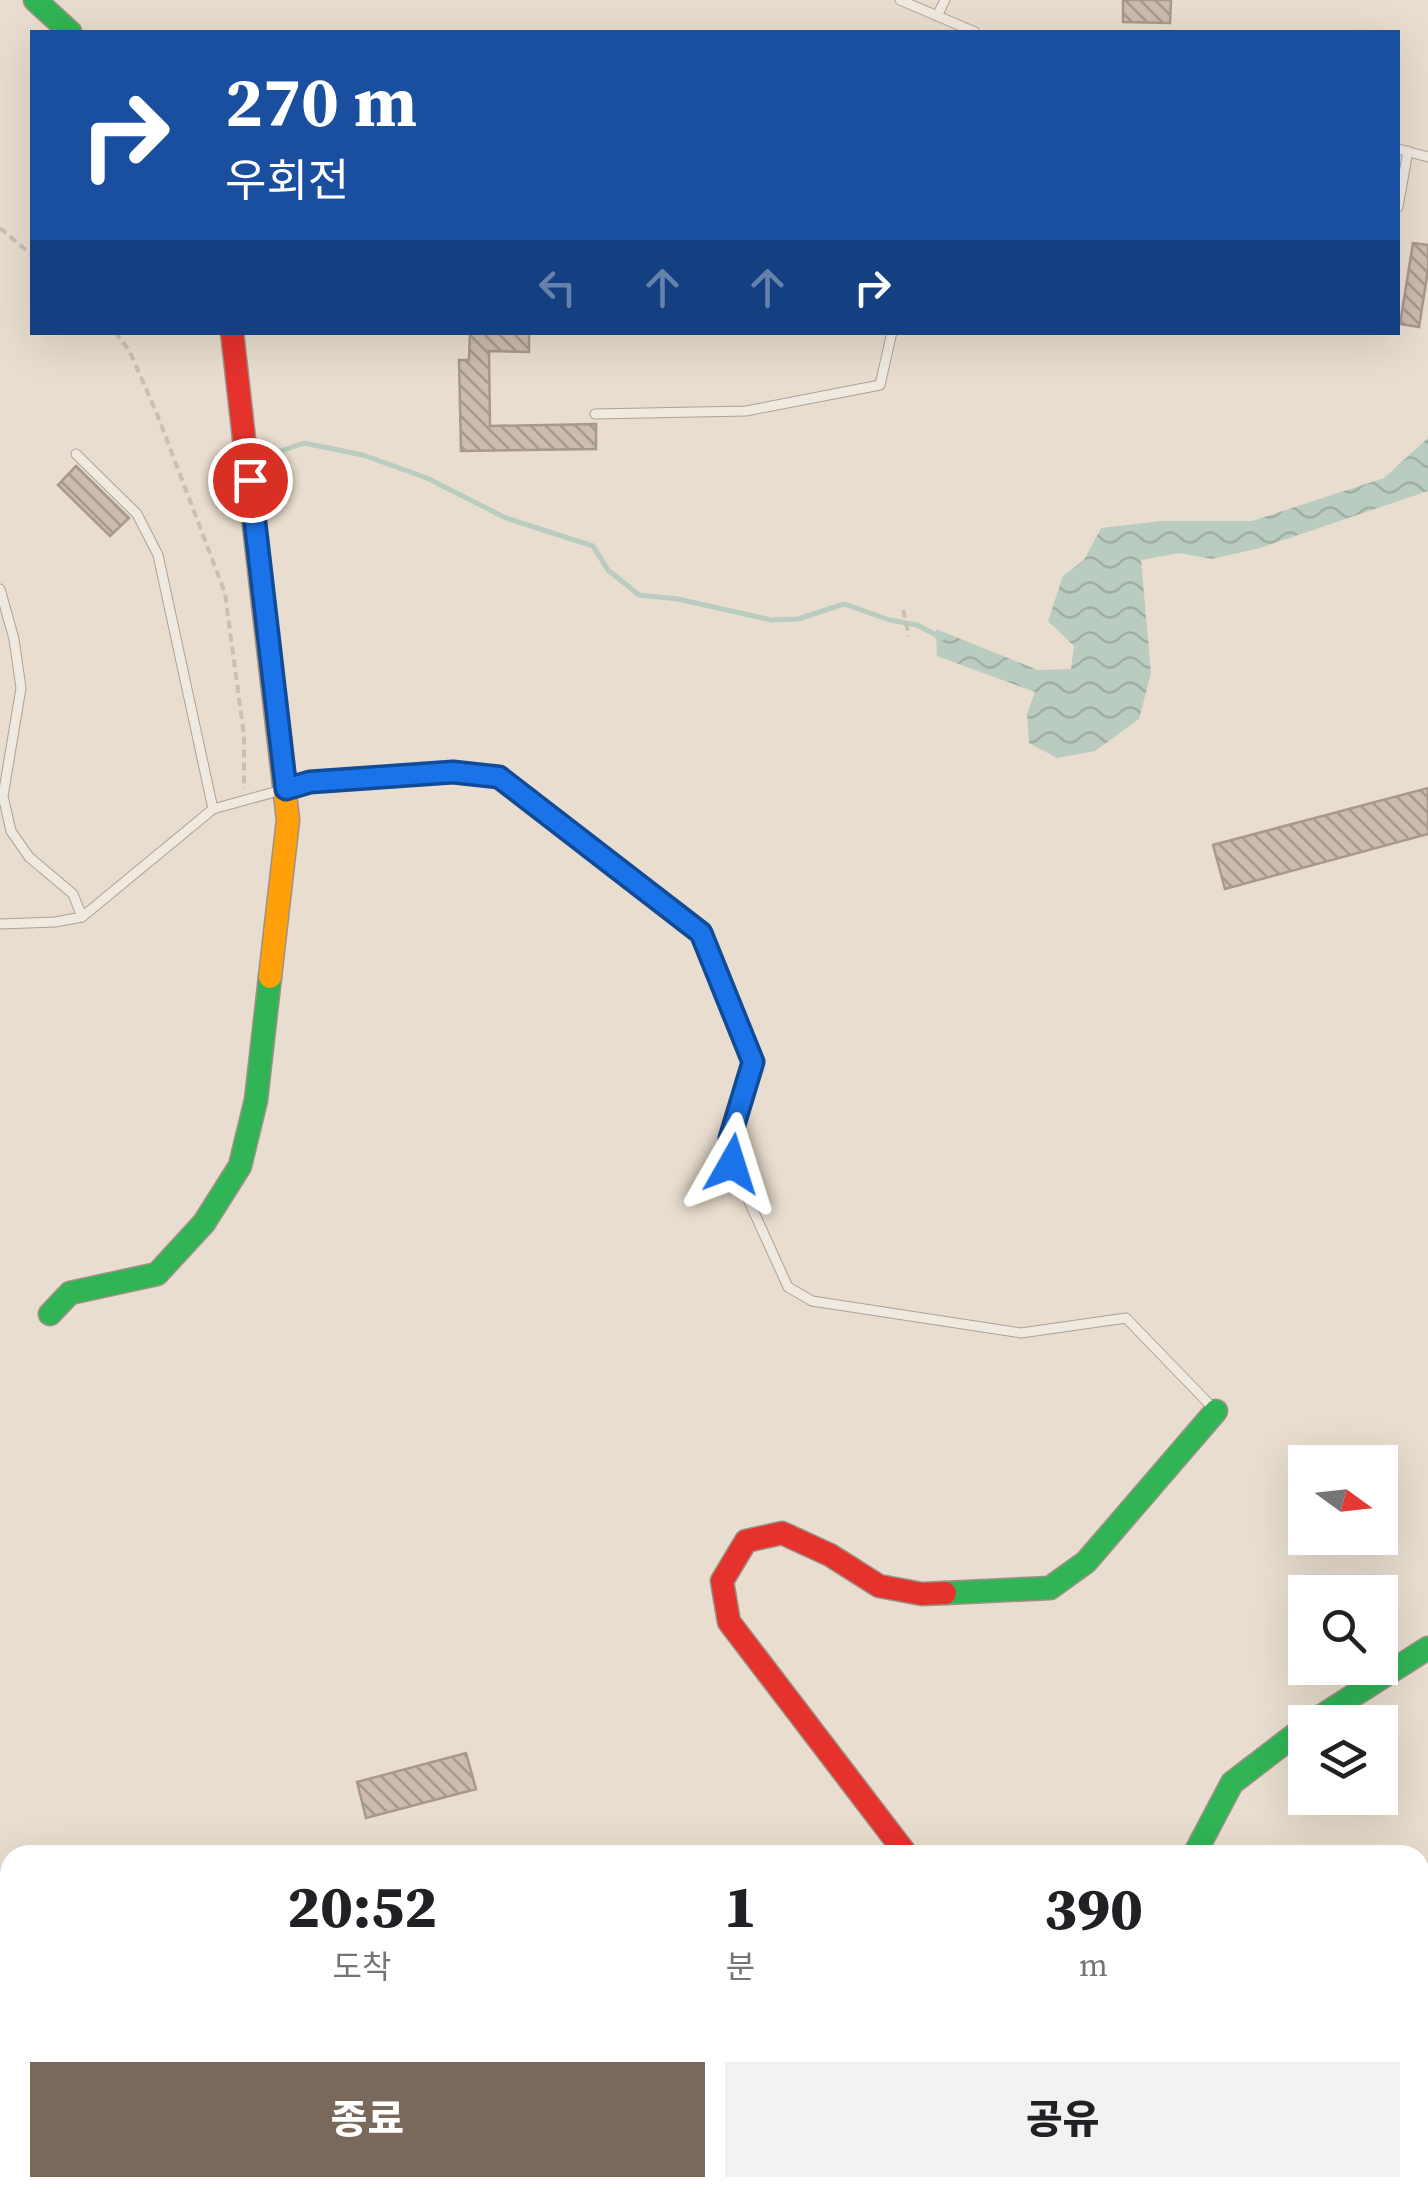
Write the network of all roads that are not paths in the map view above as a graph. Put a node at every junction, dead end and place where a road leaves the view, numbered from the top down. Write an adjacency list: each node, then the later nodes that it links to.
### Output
1 (35, 0): 5 (street)
2 (900, 0): 4 (lane)
3 (946, 0): 4 (lane)
4 (937, 16): 6 (lane)
5 (68, 30)
6 (969, 30)
7 (1403, 150): 8 (lane); 9 (lane)
8 (1428, 157)
9 (1400, 184)
10 (232, 335): 15 (street)
11 (891, 335): 12 (lane)
12 (595, 414)
13 (76, 454): 16 (lane)
14 (0, 589): 17 (lane)
15 (286, 789): 16 (lane); 19 (street); 20 (lane)
16 (214, 809): 17 (lane)
17 (82, 917): 18 (lane)
18 (0, 924)
19 (50, 1314)
20 (1216, 1411): 24 (street)
21 (1428, 1648): 22 (street)
22 (1339, 1705)
23 (1288, 1740): 25 (street)
24 (900, 1845)
25 (1199, 1845)

